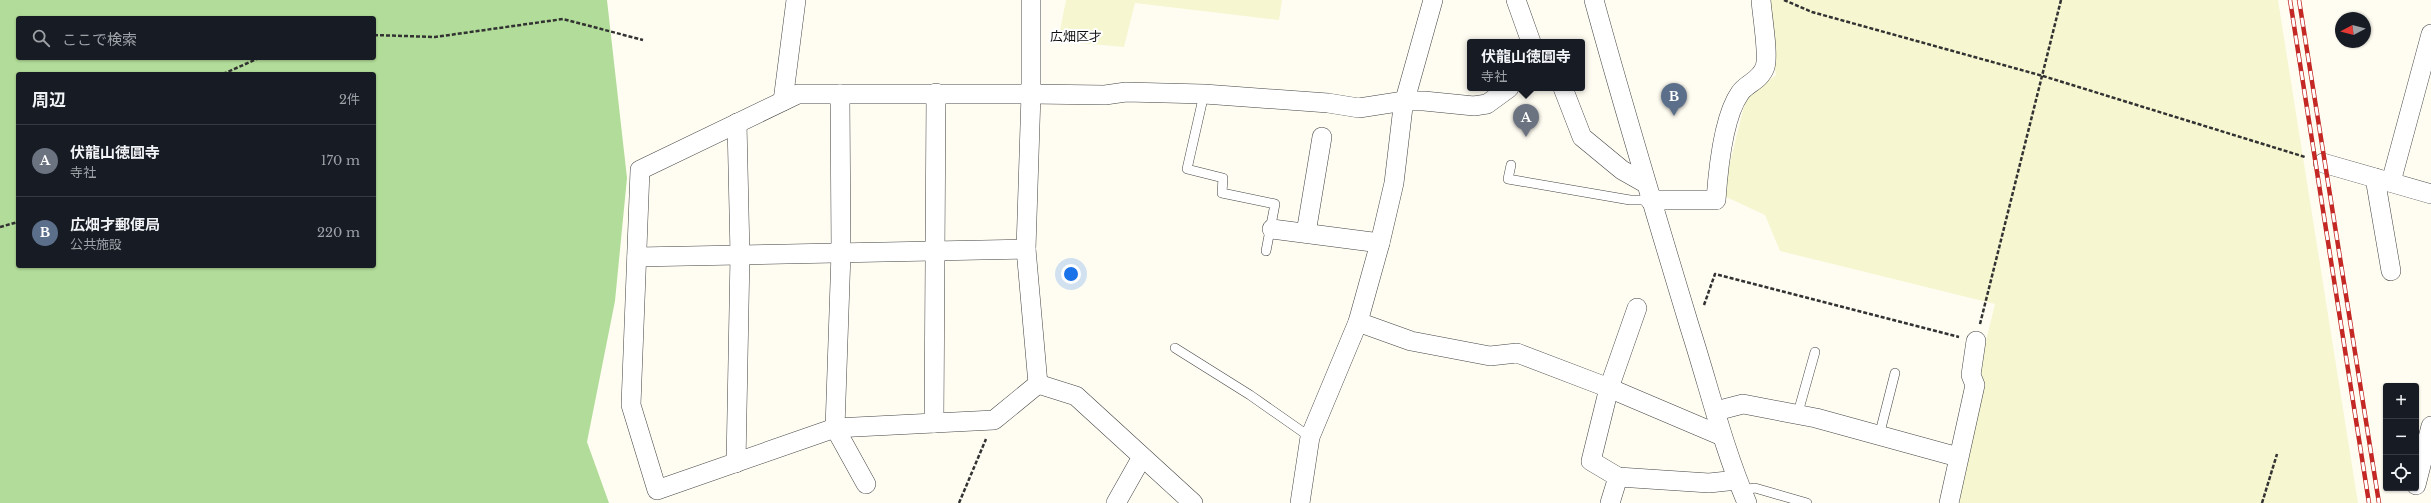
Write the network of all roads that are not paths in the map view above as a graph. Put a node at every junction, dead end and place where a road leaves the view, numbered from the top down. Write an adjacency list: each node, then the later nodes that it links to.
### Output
1 (796, 0): 15 (street)
2 (1031, 0): 13 (street)
3 (1433, 0): 16 (street)
4 (1516, 0): 8 (street)
5 (1594, 0): 22 (street)
6 (1760, 0): 22 (street)
7 (2431, 34): 21 (street)
8 (1530, 39)
9 (1506, 91): 16 (street)
10 (1565, 91): 22 (street)
11 (840, 94): 12 (street); 15 (street); 30 (street)
12 (936, 94): 13 (street); 28 (street)
13 (1031, 94): 14 (street); 27 (street)
14 (1204, 94): 16 (street); 24 (lane)
15 (783, 101): 17 (street)
16 (1404, 101): 26 (street)
17 (737, 123): 31 (street); 32 (street)
18 (1322, 137): 25 (street)
19 (2323, 163): 21 (street)
20 (1511, 166): 22 (lane)
21 (2383, 180): 23 (street); 33 (street)
22 (1648, 192): 42 (street)
23 (2431, 194)
24 (1272, 229): 25 (street); 29 (lane)
25 (1306, 233): 26 (street)
26 (1380, 244): 35 (street)
27 (1026, 249): 28 (street); 40 (street)
28 (935, 251): 30 (street); 44 (street)
29 (1266, 252)
30 (841, 253): 31 (street); 46 (street)
31 (740, 255): 32 (street); 52 (street)
32 (637, 256): 52 (street)
33 (2392, 271)
34 (1637, 308): 41 (street)
35 (1358, 322): 41 (street); 49 (street)
36 (1976, 341): 51 (street)
37 (1175, 348): 49 (lane)
38 (1815, 352): 43 (lane)
39 (1895, 373): 48 (lane)
40 (1038, 384): 44 (street); 50 (street)
41 (1608, 388): 47 (street); 54 (street)
42 (1716, 411): 43 (street); 47 (street)
43 (1797, 416): 48 (street)
44 (934, 423): 46 (street)
45 (2431, 426): 53 (street)
46 (835, 428): 52 (street); 55 (street)
47 (1722, 436): 56 (street)
48 (1879, 436): 51 (street)
49 (1310, 437): 59 (street)
50 (1142, 457): 57 (street); 58 (street)
51 (1958, 457): 62 (street)
52 (736, 463)
53 (2419, 473)
54 (1618, 477): 56 (street); 60 (street)
55 (866, 484)
56 (1742, 491): 61 (lane)
57 (1116, 503)
58 (1193, 503)
59 (1300, 503)
60 (1610, 503)
61 (1807, 503)
62 (1949, 503)

